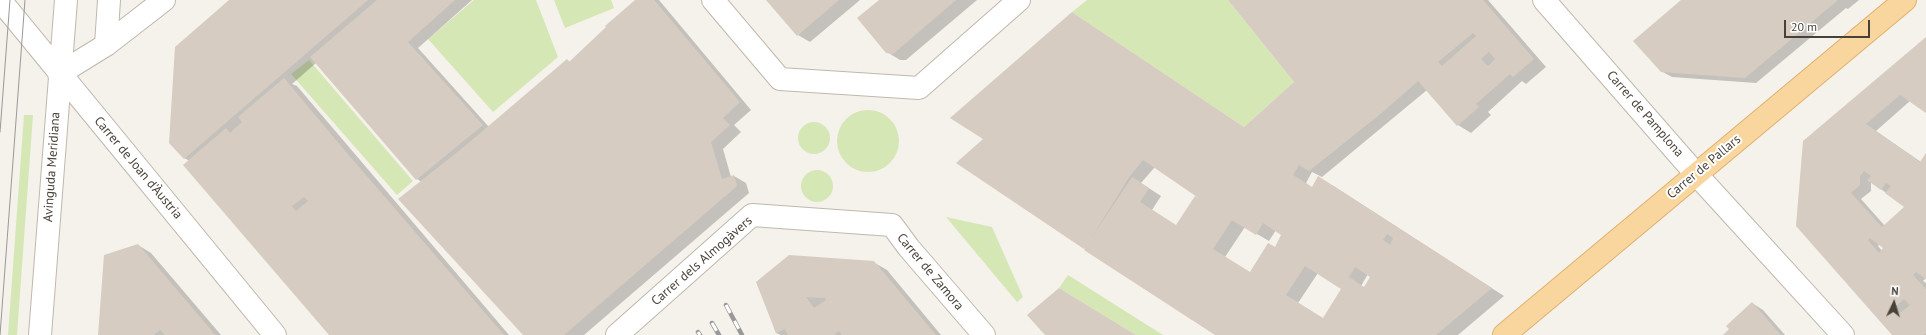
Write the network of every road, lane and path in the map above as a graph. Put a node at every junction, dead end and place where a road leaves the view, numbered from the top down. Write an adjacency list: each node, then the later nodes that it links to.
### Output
1 (0, 0): 10 (street, Carrer de Joan d'Àustria)
2 (66, 0): 10 (street, Avinguda Meridiana)
3 (109, 0): 9 (street)
4 (164, 0): 9 (street)
5 (713, 0): 6 (street)
6 (1019, 0)
7 (1544, 0): 11 (street, Carrer de Pamplona)
8 (1905, 0): 11 (main road, Carrer de Pallars)
9 (106, 45): 10 (street)
10 (59, 74): 13 (street, Avinguda Meridiana); 14 (street, Carrer de Joan d'Àustria)
11 (1696, 174): 17 (main road, Carrer de Pallars); 18 (street, Carrer de Pamplona)
12 (822, 220): 15 (street, Carrer dels Almogàvers); 16 (street, Carrer de Zamora)
13 (40, 335)
14 (275, 335)
15 (617, 335)
16 (984, 335)
17 (1504, 335)
18 (1843, 335)

